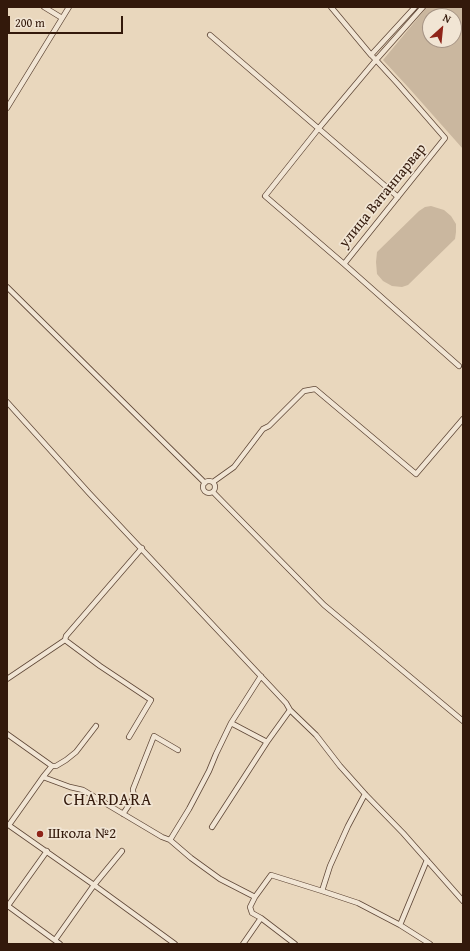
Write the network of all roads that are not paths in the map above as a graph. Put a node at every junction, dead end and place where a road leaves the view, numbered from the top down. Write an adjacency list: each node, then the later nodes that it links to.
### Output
1 (44, 7): 6 (street)
2 (69, 7): 6 (street)
3 (331, 7): 8 (street, улица Ватанпарвар)
4 (415, 7): 8 (street)
5 (423, 7): 9 (street)
6 (62, 18): 10 (street)
7 (210, 35): 11 (street)
8 (371, 55): 9 (street, улица Ватанпарвар)
9 (376, 60): 11 (street, улица Ватанпарвар); 12 (street, улица Ватанпарвар)
10 (7, 108)
11 (319, 128): 12 (street); 13 (street, улица Ватанпарвар)
12 (398, 197): 13 (street, улица Ватанпарвар)
13 (344, 264): 15 (street)
14 (7, 287): 19 (street)
15 (460, 366)
16 (7, 402): 21 (street)
17 (463, 419): 18 (street)
18 (213, 482): 19 (street); 20 (street)
19 (205, 483): 20 (street)
20 (213, 492): 26 (street)
21 (142, 548): 22 (street); 23 (street)
22 (65, 640): 24 (street); 30 (street)
23 (261, 676): 25 (street); 27 (street)
24 (7, 679)
25 (290, 710): 31 (street); 35 (street)
26 (463, 721)
27 (231, 723): 31 (street); 39 (street)
28 (96, 726): 33 (street)
29 (7, 734): 33 (street)
30 (129, 737)
31 (267, 742): 38 (street)
32 (178, 750): 36 (street)
33 (52, 766): 34 (street)
34 (43, 777): 36 (street); 37 (street)
35 (365, 794): 42 (street); 44 (street)
36 (123, 814): 39 (street)
37 (8, 825): 40 (street)
38 (212, 827)
39 (170, 840): 45 (street)
40 (47, 851): 43 (street); 47 (street)
41 (122, 851): 43 (street)
42 (427, 860): 46 (street); 49 (street)
43 (94, 885): 50 (street); 52 (street)
44 (322, 891): 45 (street); 49 (street)
45 (255, 897): 48 (street)
46 (463, 901)
47 (8, 907): 50 (street)
48 (261, 918): 53 (street); 54 (street)
49 (400, 925): 55 (street)
50 (55, 940): 51 (street)
51 (60, 944)
52 (175, 944)
53 (243, 944)
54 (295, 944)
55 (430, 944)

